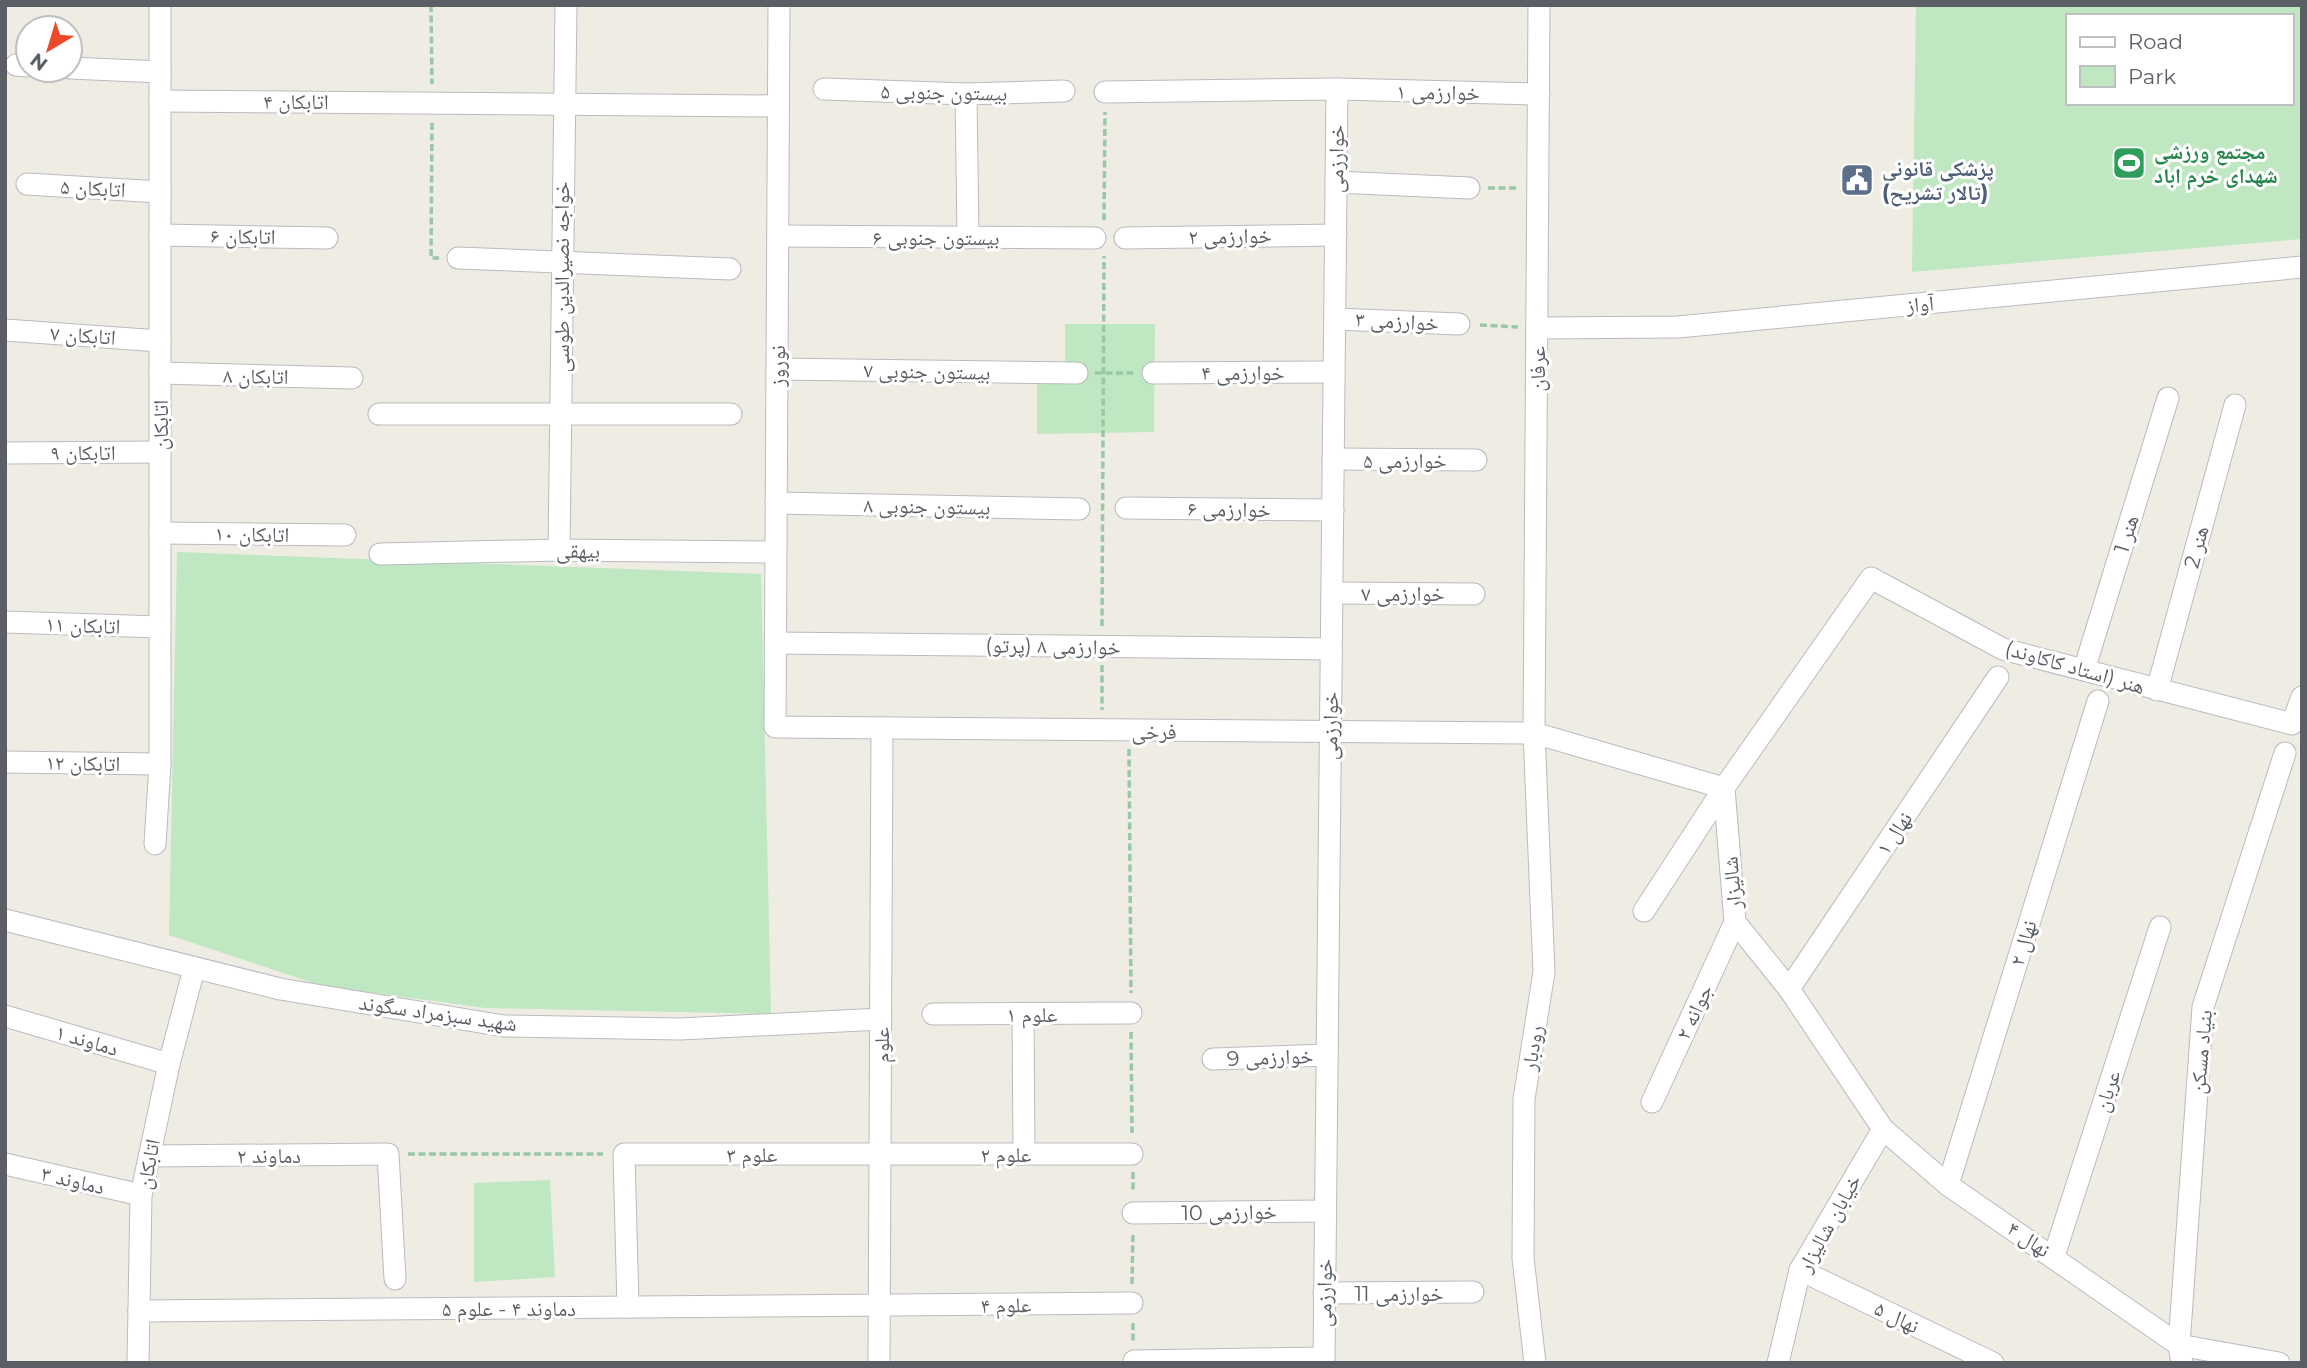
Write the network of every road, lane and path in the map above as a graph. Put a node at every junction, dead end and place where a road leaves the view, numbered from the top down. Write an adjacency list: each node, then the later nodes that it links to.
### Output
1 (160, 5): 7 (street, اتابکان)
2 (430, 5): 15 (path)
3 (566, 5): 16 (street, خواجه نصیرالدین طوسی)
4 (779, 5): 17 (street, نوروز)
5 (1539, 5): 13 (street, عرفان)
6 (84, 69): 7 (street)
7 (160, 72): 14 (street, اتابکان)
8 (824, 89): 12 (street, بیستون جنوبی ۵)
9 (1337, 89): 11 (street, خوارزمی ۱); 13 (street, خوارزمی ۱); 18 (street, خوارزمی)
10 (1064, 91): 12 (street, بیستون جنوبی ۵)
11 (1105, 92): 28 (path)
12 (966, 94): 26 (street)
13 (1539, 94): 21 (street, عرفان)
14 (160, 100): 15 (street, اتابکان ۴); 22 (street, اتابکان)
15 (432, 101): 16 (street, اتابکان ۴); 30 (path)
16 (563, 103): 17 (street, اتابکان ۴); 31 (street, خواجه نصیرالدین طوسی)
17 (778, 106): 25 (street, نوروز)
18 (1336, 182): 20 (street); 24 (street, خوارزمی)
19 (27, 184): 22 (street, اتابکان ۵)
20 (1469, 188): 21 (path)
21 (1538, 189): 36 (street, عرفان)
22 (160, 192): 23 (street, اتابکان)
23 (160, 234): 27 (street, اتابکان ۶); 38 (street, اتابکان)
24 (1336, 235): 29 (street, خوارزمی ۲); 34 (street, خوارزمی)
25 (778, 236): 26 (street, بیستون جنوبی ۶); 39 (street, نوروز)
26 (968, 237): 28 (street, بیستون جنوبی ۶)
27 (327, 238)
28 (1101, 238): 43 (path)
29 (1125, 238)
30 (458, 258): 31 (street)
31 (561, 263): 33 (street); 48 (street, خواجه نصیرالدین طوسی)
32 (2302, 267): 36 (street, آواز)
33 (730, 269)
34 (1335, 319): 35 (street, خوارزمی ۳); 40 (street, خوارزمی)
35 (1459, 324): 36 (path)
36 (1537, 328): 82 (street, عرفان)
37 (5, 330): 38 (street, اتابکان ۷)
38 (160, 341): 41 (street, اتابکان)
39 (777, 369): 42 (street, بیستون جنوبی ۷); 55 (street, نوروز)
40 (1334, 372): 44 (street, خوارزمی ۴); 53 (street, خوارزمی)
41 (160, 373): 45 (street, اتابکان ۸); 51 (street, اتابکان)
42 (1077, 373): 43 (path)
43 (1103, 373): 44 (path); 56 (path)
44 (1153, 373)
45 (352, 377)
46 (2168, 398): 72 (street, هنر 1)
47 (2235, 405): 74 (street, هنر 2)
48 (560, 412): 49 (street); 50 (street); 62 (street, خواجه نصیرالدین طوسی)
49 (379, 414)
50 (731, 414)
51 (160, 452): 52 (street, اتابکان ۹); 60 (street, اتابکان)
52 (5, 453)
53 (1333, 459): 54 (street, خوارزمی ۵); 59 (street, خوارزمی)
54 (1476, 460)
55 (776, 503): 58 (street, بیستون جنوبی ۸); 63 (street, نوروز)
56 (1102, 508): 57 (path); 58 (path); 70 (path)
57 (1126, 508): 59 (street, خوارزمی ۶)
58 (1079, 509)
59 (1333, 510): 65 (street, خوارزمی)
60 (160, 533): 61 (street, اتابکان ۱۰); 68 (street, اتابکان)
61 (345, 535)
62 (559, 550): 63 (street, بیهقی); 64 (street, بیهقی)
63 (775, 552): 69 (street, نوروز)
64 (380, 554)
65 (1332, 593): 66 (street, خوارزمی ۷); 71 (street, خوارزمی)
66 (1474, 594)
67 (5, 622): 68 (street, اتابکان ۱۱)
68 (160, 627): 85 (street, اتابکان)
69 (775, 643): 70 (street, خوارزمی ۸ (پرتو)); 77 (street, نوروز)
70 (1101, 647): 71 (street, خوارزمی ۸ (پرتو)); 79 (path)
71 (1331, 649): 81 (street, خوارزمی)
72 (2084, 670): 74 (street, هنر (استاد کاکاوند)); 86 (street, هنر (استاد کاکاوند))
73 (1998, 677): 93 (street, نهال ۱)
74 (2157, 690): 75 (street, هنر (استاد کاکاوند))
75 (2302, 697)
76 (2098, 701): 111 (street, نهال ۲)
77 (775, 727): 78 (street, فرخی)
78 (882, 728): 79 (street, فرخی); 98 (street, علوم)
79 (1102, 730): 80 (street, فرخی)
80 (1129, 730): 81 (street, فرخی); 94 (path)
81 (1330, 732): 82 (street, فرخی); 99 (street, خوارزمی)
82 (1534, 733): 86 (street); 129 (street, رودبار)
83 (2285, 753): 124 (street, بنیاد مسکن)
84 (5, 762): 85 (street, اتابکان ۱۲)
85 (160, 764): 87 (street, اتابکان)
86 (1724, 788): 88 (street); 90 (street, شالیزار)
87 (155, 844)
88 (1644, 911)
89 (5, 920): 92 (street, شهید سبزمراد سگوند)
90 (1735, 922): 93 (street, شالیزار); 102 (street, جوانه ۲)
91 (2160, 927): 115 (street, عربان)
92 (194, 969): 98 (street, شهید سبزمراد سگوند); 101 (street, اتابکان)
93 (1789, 989): 103 (street, شالیزار)
94 (1131, 1013): 96 (street, علوم ۱); 108 (path)
95 (933, 1014): 96 (street, علوم ۱)
96 (1023, 1014): 107 (street)
97 (5, 1016): 101 (street, دماوند ۱)
98 (881, 1019): 104 (street, علوم)
99 (1327, 1055): 100 (street, خوارزمی 9); 113 (street, خوارزمی)
100 (1213, 1059)
101 (170, 1064): 109 (street, اتابکان)
102 (1652, 1102)
103 (1883, 1129): 111 (street, نهال ۴); 116 (street, خیابان شالیزار)
104 (880, 1153): 106 (street, علوم ۳); 107 (street, علوم ۲); 122 (street, علوم)
105 (388, 1154): 106 (path); 109 (street, دماوند ۲); 117 (street)
106 (624, 1154): 121 (street)
107 (1024, 1154): 108 (street, علوم ۲)
108 (1132, 1154): 114 (path)
109 (150, 1156): 112 (street, اتابکان)
110 (5, 1164): 112 (street, دماوند ۳)
111 (1948, 1185): 115 (street, نهال ۴)
112 (141, 1195): 123 (street, اتابکان)
113 (1325, 1211): 114 (street, خوارزمی 10); 119 (street, خوارزمی)
114 (1133, 1213): 120 (path)
115 (2054, 1256): 124 (street, نهال ۴)
116 (1801, 1270): 130 (street, خیابان شالیزار); 131 (street, نهال ۵)
117 (395, 1279)
118 (1473, 1292): 119 (street, خوارزمی 11)
119 (1324, 1293): 125 (street, خوارزمی)
120 (1132, 1303): 122 (street, علوم ۴); 126 (path)
121 (628, 1307): 122 (street, دماوند ۴ - علوم ۵); 123 (street, دماوند ۴ - علوم ۵)
122 (880, 1307): 128 (street, علوم)
123 (139, 1311): 127 (street, اتابکان)
124 (2180, 1354): 132 (street)
125 (1324, 1360): 126 (street)
126 (1134, 1361)
127 (138, 1363)
128 (879, 1363)
129 (1535, 1363)
130 (1778, 1363)
131 (1993, 1363)
132 (2278, 1363)

